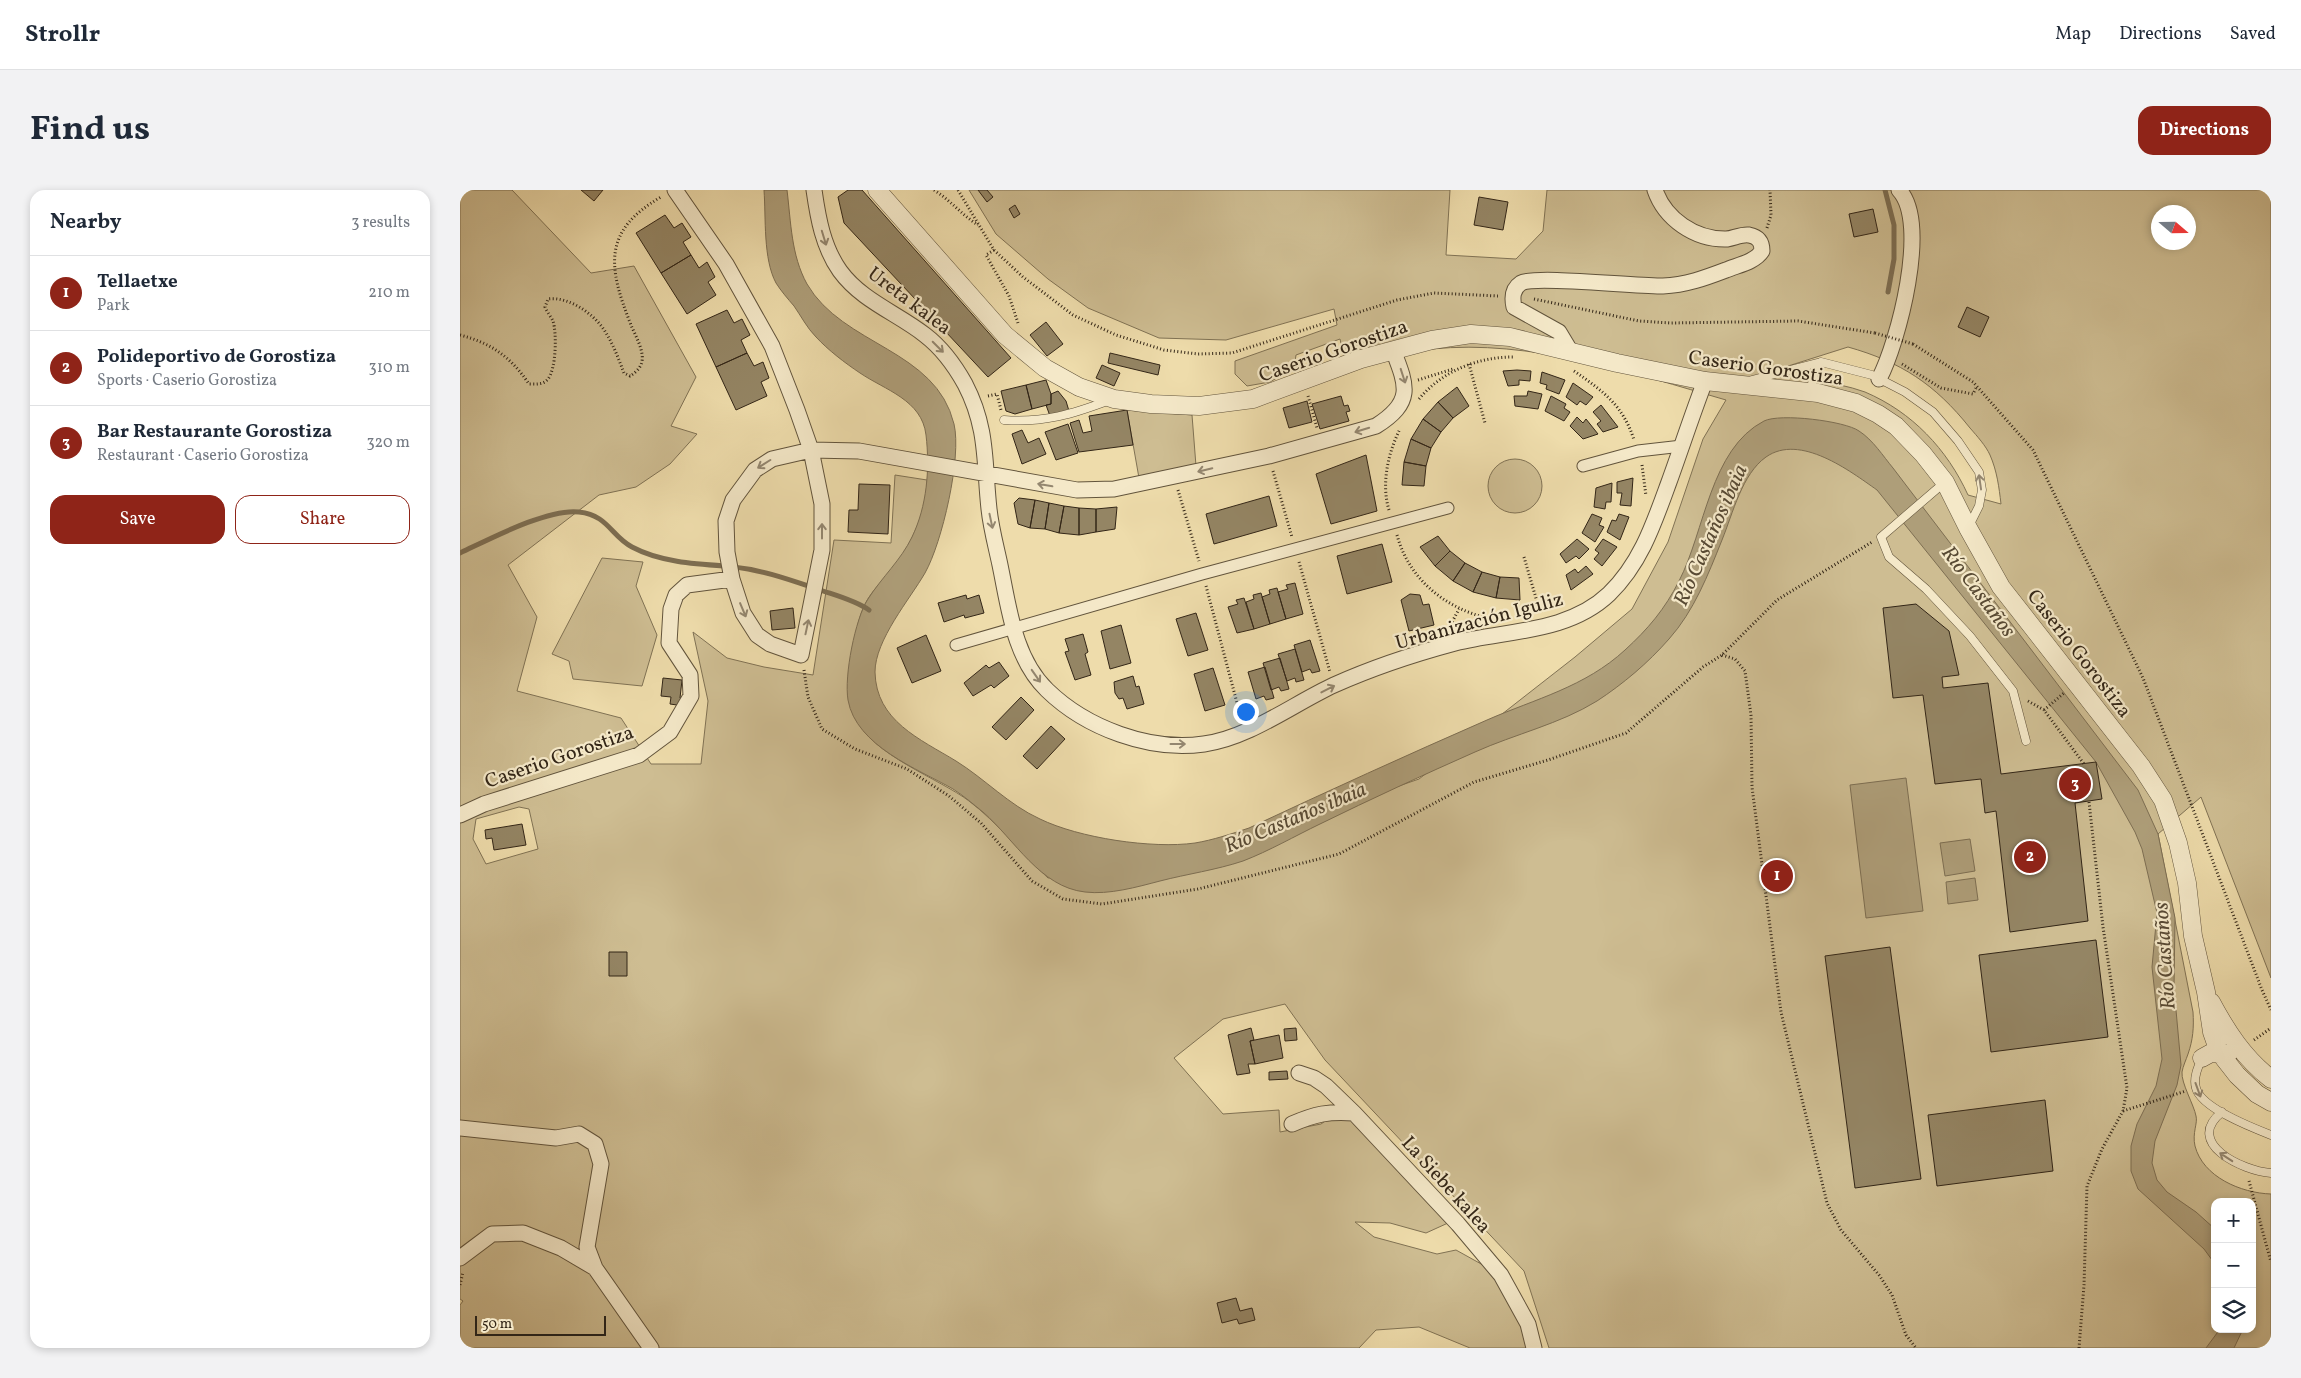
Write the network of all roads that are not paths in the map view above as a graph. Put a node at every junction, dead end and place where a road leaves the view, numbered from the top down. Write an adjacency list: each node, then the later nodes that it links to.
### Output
1 (814, 190): 19 (street, Ureta kalea, one-way to 19)
2 (877, 190): 6 (street, Ureta kalea)
3 (1655, 190): 8 (street)
4 (1899, 190): 10 (street)
5 (670, 192): 17 (street)
6 (1024, 350): 14 (street, Caserio Gorostiza)
7 (1393, 350): 8 (street, Caserio Gorostiza); 14 (street, Caserio Gorostiza); 19 (street, one-way to 19)
8 (1571, 352): 11 (street, Caserio Gorostiza)
9 (1821, 362): 10 (lane); 12 (lane); 13 (lane)
10 (1880, 379): 22 (lane, one-way to 10)
11 (1704, 381): 12 (street, Caserio Gorostiza); 16 (street, Urbanización Iguliz)
12 (1737, 384): 13 (street, Caserio Gorostiza)
13 (1818, 393): 20 (street, Caserio Gorostiza)
14 (1114, 399): 15 (lane)
15 (1004, 420)
16 (1682, 446): 18 (street); 24 (street, Urbanización Iguliz, one-way to 16)
17 (810, 450): 19 (street); 23 (street, one-way to 23); 23 (street, one-way to 17)
18 (1583, 466)
19 (988, 473): 24 (street, Urbanización Iguliz, one-way to 24)
20 (1945, 482): 22 (street, Caserio Gorostiza); 26 (lane)
21 (1448, 508): 24 (street)
22 (1968, 528): 28 (street, Caserio Gorostiza)
23 (732, 579): 27 (street, Caserio Gorostiza)
24 (1014, 628): 25 (street)
25 (956, 645)
26 (2026, 741)
27 (460, 815)
28 (2206, 992): 29 (street, Caserio Gorostiza); 33 (street, Caserio Gorostiza)
29 (2208, 1012): 30 (street, Caserio Gorostiza); 31 (street)
30 (2219, 1052): 31 (street); 34 (street); 35 (street, Caserio Gorostiza)
31 (2202, 1058): 37 (lane, one-way to 37)
32 (1299, 1073): 36 (street, La Siebe kalea)
33 (2271, 1079)
34 (2271, 1088)
35 (2271, 1102)
36 (1354, 1112): 38 (street); 45 (street, La Siebe kalea)
37 (2222, 1112): 40 (lane); 41 (lane, one-way to 37)
38 (1292, 1124)
39 (460, 1128): 43 (street)
40 (2271, 1135)
41 (2271, 1173)
42 (460, 1258): 43 (street)
43 (595, 1268): 44 (street)
44 (651, 1348)
45 (1534, 1348)

